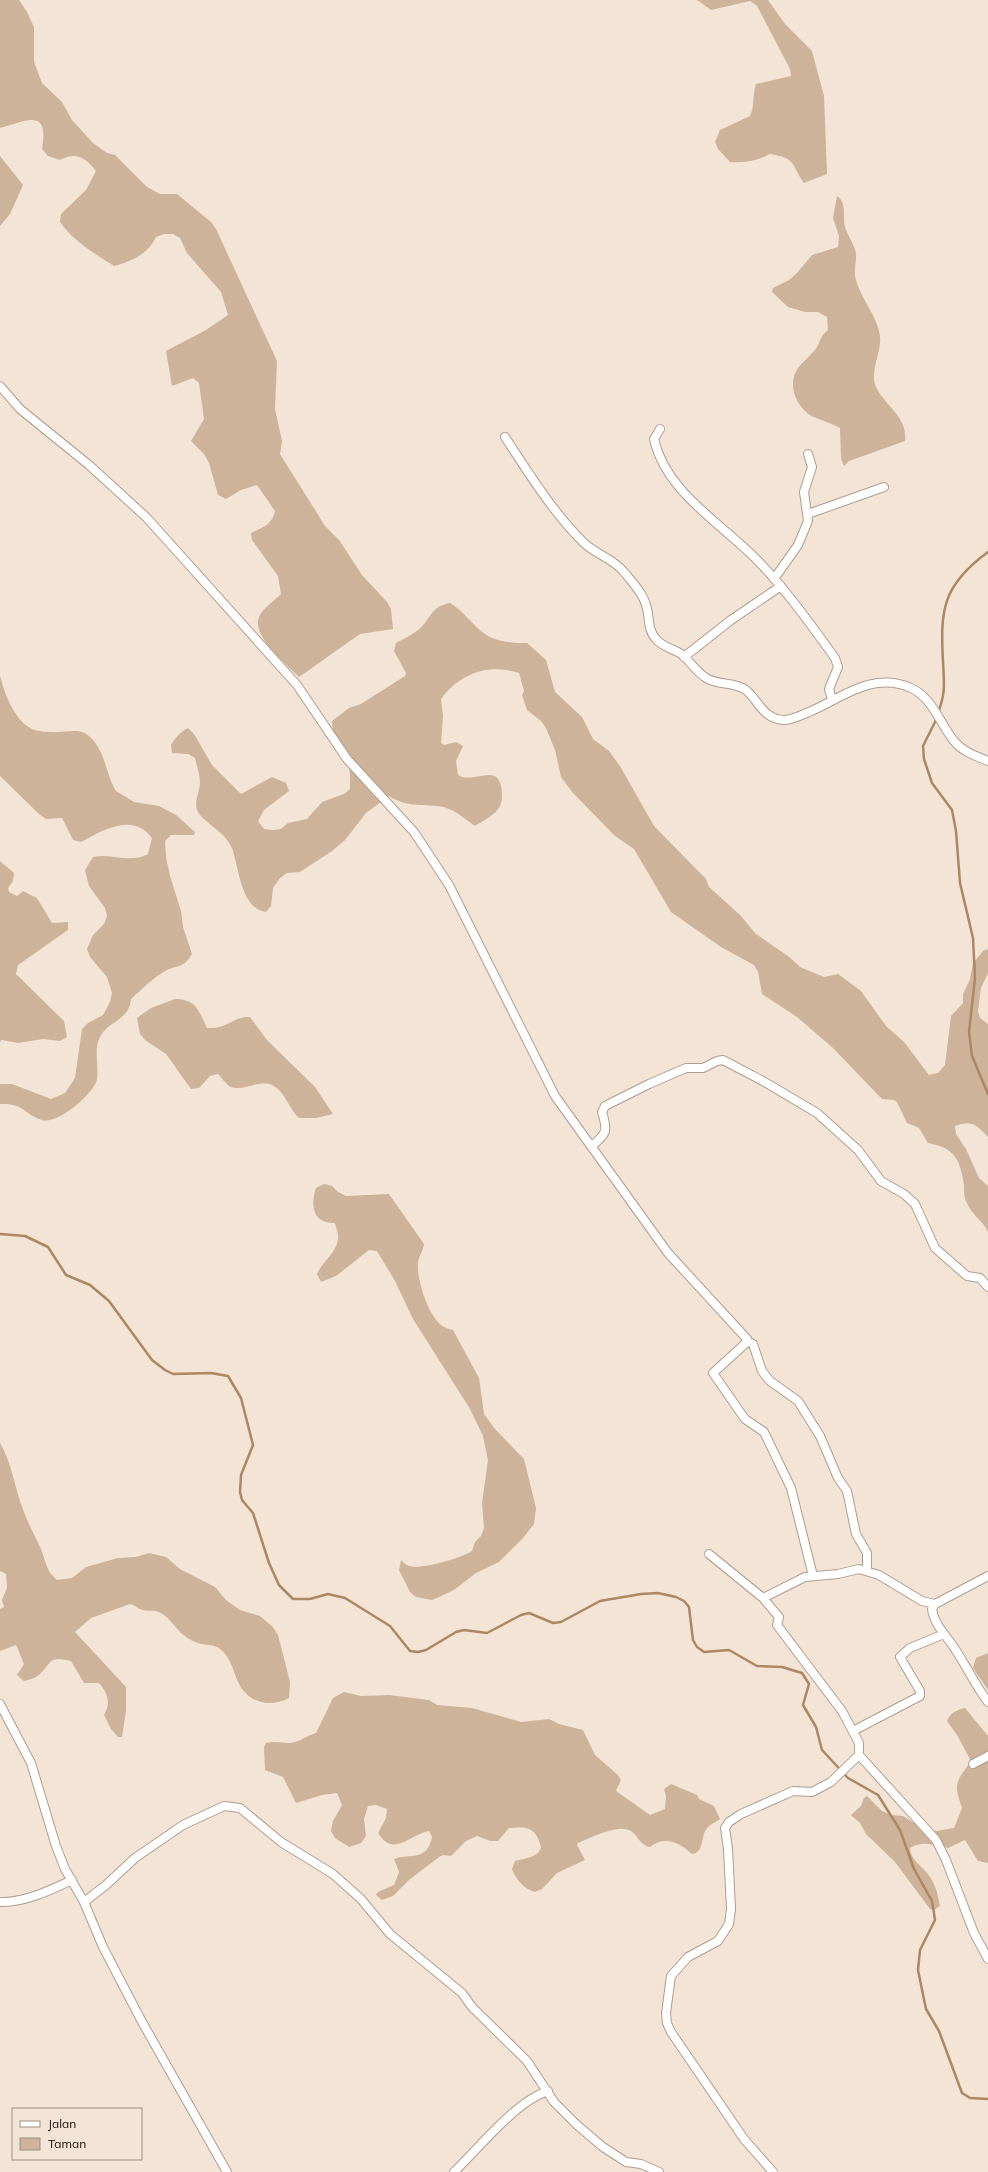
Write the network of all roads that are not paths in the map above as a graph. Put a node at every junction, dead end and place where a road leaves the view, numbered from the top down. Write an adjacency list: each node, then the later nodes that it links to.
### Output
1 (0, 386): 12 (street)
2 (660, 429): 7 (street)
3 (505, 437): 9 (street)
4 (808, 454): 6 (street)
5 (884, 487): 6 (street)
6 (808, 514): 7 (street)
7 (774, 579): 8 (street)
8 (780, 586): 9 (street); 10 (street)
9 (684, 657): 10 (street)
10 (832, 700): 11 (street)
11 (988, 761)
12 (592, 1146): 13 (street); 14 (street)
13 (988, 1287)
14 (747, 1341): 16 (street); 17 (street)
15 (709, 1554): 19 (street)
16 (867, 1570): 17 (street); 20 (street)
17 (813, 1576): 19 (street)
18 (988, 1576): 20 (street)
19 (762, 1598): 24 (street)
20 (935, 1604): 21 (street)
21 (944, 1634): 22 (street); 24 (street)
22 (988, 1702)
23 (0, 1704): 28 (street)
24 (853, 1731): 25 (street)
25 (859, 1754): 31 (street); 36 (street)
26 (988, 1756): 27 (street)
27 (973, 1764)
28 (72, 1880): 29 (street); 30 (street)
29 (0, 1902)
30 (84, 1902): 32 (street); 33 (street)
31 (988, 1959)
32 (548, 2091): 34 (street); 35 (street)
33 (227, 2172)
34 (454, 2172)
35 (659, 2172)
36 (773, 2172)

